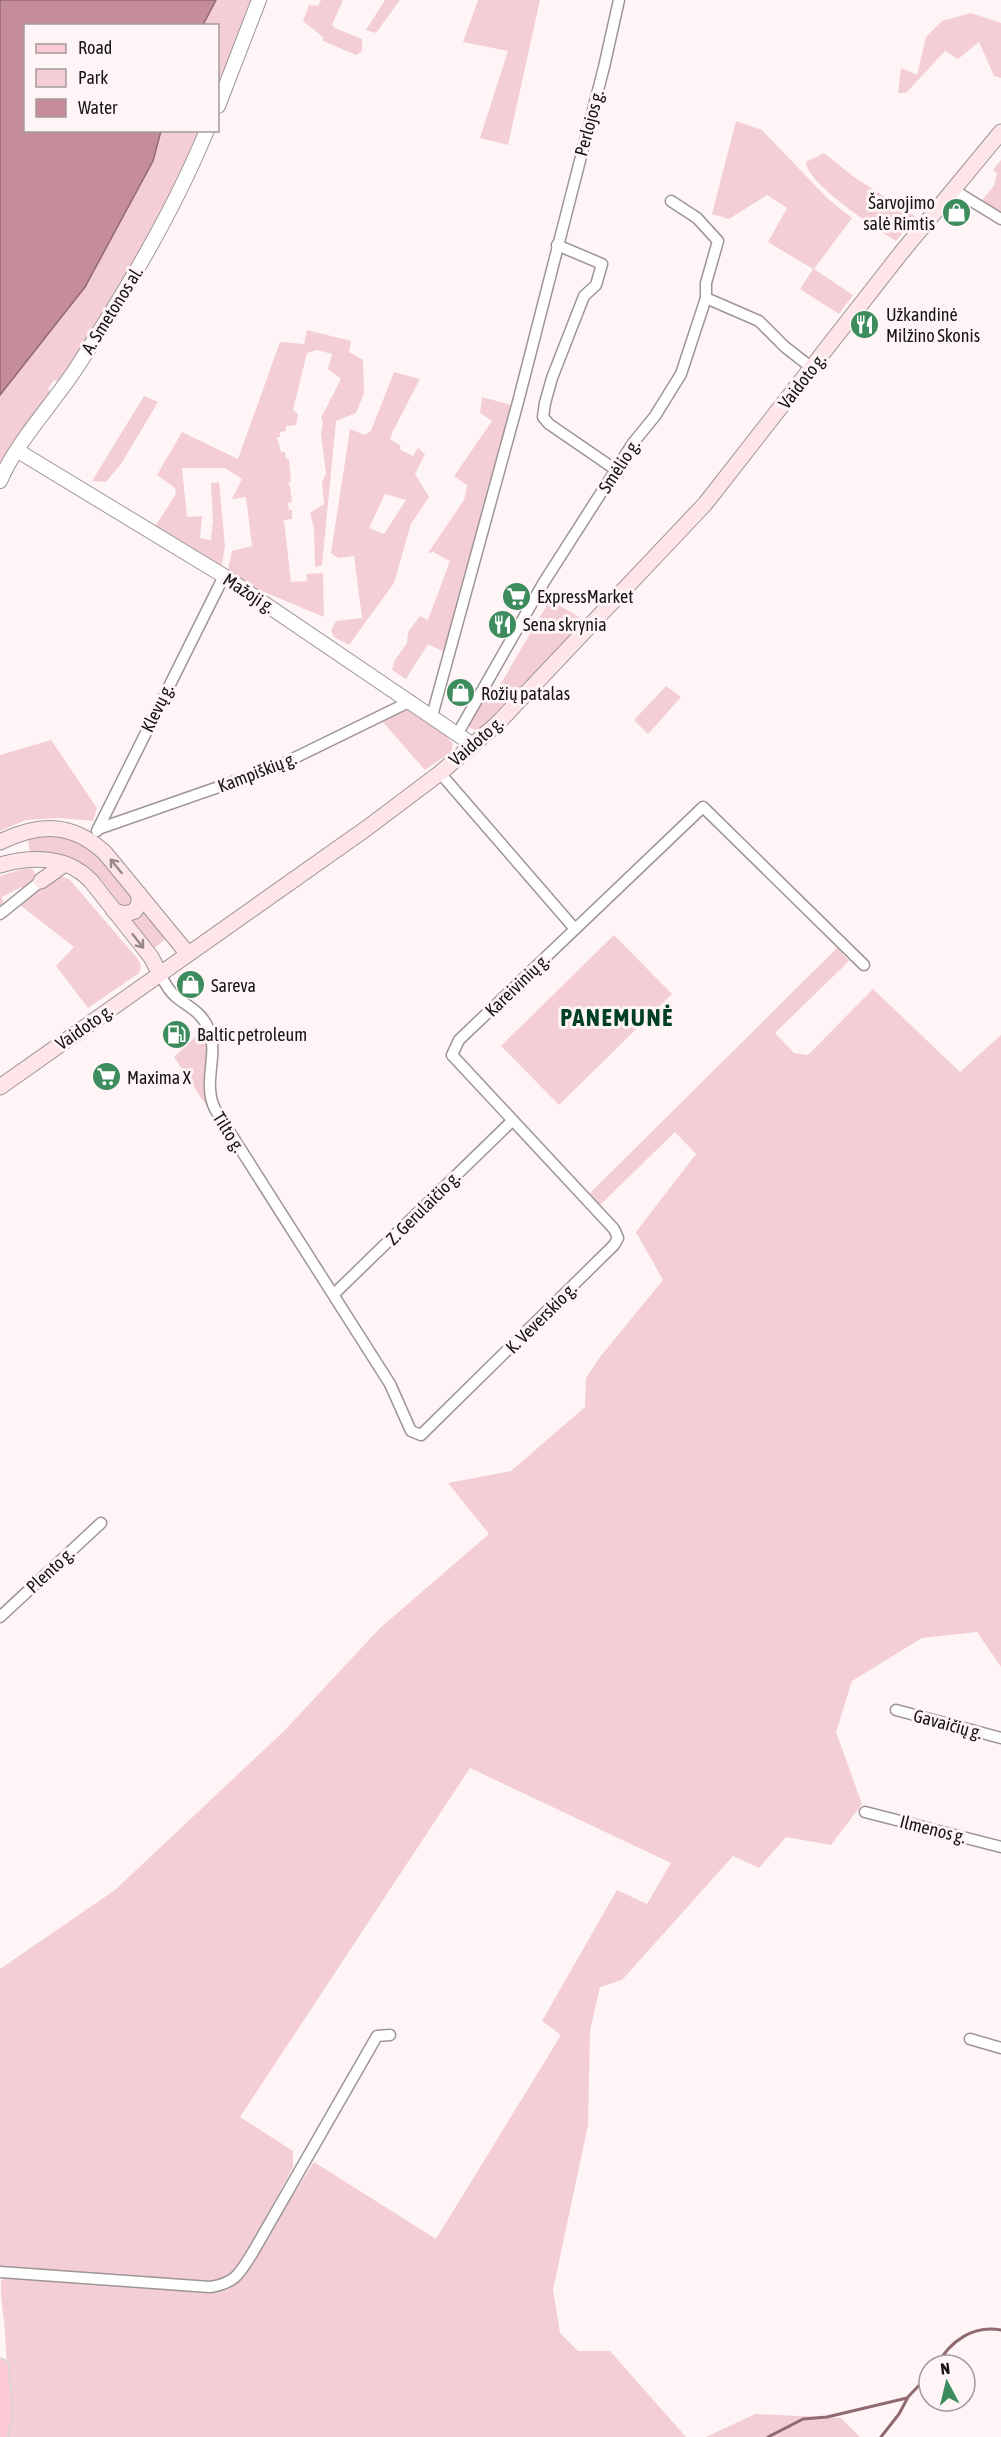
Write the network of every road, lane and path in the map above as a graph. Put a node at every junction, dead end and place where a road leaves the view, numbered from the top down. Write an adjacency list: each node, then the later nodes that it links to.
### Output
1 (259, 0): 3 (street)
2 (619, 0): 9 (street, Perlojos g.)
3 (219, 103)
4 (206, 132): 12 (street, A. Smetonos al.)
5 (1001, 132): 6 (main road, Vaidoto g.)
6 (952, 189): 8 (street); 11 (main road, Vaidoto g.)
7 (672, 201): 10 (street, Smėlio g.)
8 (1001, 219)
9 (557, 245): 13 (street); 17 (street, Perlojos g.)
10 (706, 298): 11 (street); 13 (street, Smėlio g.)
11 (812, 368): 19 (main road, Vaidoto g.)
12 (18, 451): 14 (street, A. Smetonos al.); 15 (street, Mažoji g.)
13 (616, 470): 18 (street, Smėlio g.)
14 (0, 481)
15 (224, 576): 16 (street, Mažoji g.); 22 (street, Klevų g.)
16 (411, 701): 17 (street, Mažoji g.); 22 (street, Kampiškių g.)
17 (432, 716): 18 (street, Mažoji g.)
18 (458, 733): 19 (street, Mažoji g.)
19 (473, 745): 20 (main road, Vaidoto g.)
20 (440, 773): 31 (street); 32 (main road, Vaidoto g.)
21 (27, 831): 22 (main road); 23 (main road); 24 (main road)
22 (95, 834): 28 (main road, one-way to 22)
23 (0, 842)
24 (34, 858): 25 (main road, Tilto g.); 26 (main road, Tilto g.); 27 (main road)
25 (65, 864): 27 (main road); 29 (main road, Tilto g.)
26 (0, 865)
27 (41, 881): 30 (street)
28 (138, 894): 29 (main road); 32 (main road)
29 (114, 910): 34 (main road, Tilto g., one-way to 34)
30 (0, 914)
31 (575, 929): 33 (street); 36 (street, Kareivinių g.)
32 (188, 954): 34 (main road, Vaidoto g.)
33 (864, 965)
34 (160, 974): 35 (main road, Vaidoto g.); 38 (street, Tilto g.)
35 (0, 1087)
36 (512, 1121): 37 (street, Kareivinių g.); 38 (street, Z. Gerulaičio g.)
37 (582, 1194): 39 (street, K. Veverskio g.)
38 (334, 1294): 39 (street, Tilto g.)
39 (422, 1435)
40 (101, 1523): 41 (street, Plento g.)
41 (0, 1617)
42 (896, 1710): 43 (street, Gavaičių g.)
43 (1001, 1738)
44 (865, 1812): 45 (street, Ilmenos g.)
45 (1001, 1846)
46 (390, 2035): 49 (street)
47 (970, 2039): 48 (street)
48 (1001, 2048)
49 (0, 2272)
50 (0, 2367): 51 (main road)
51 (0, 2433)

